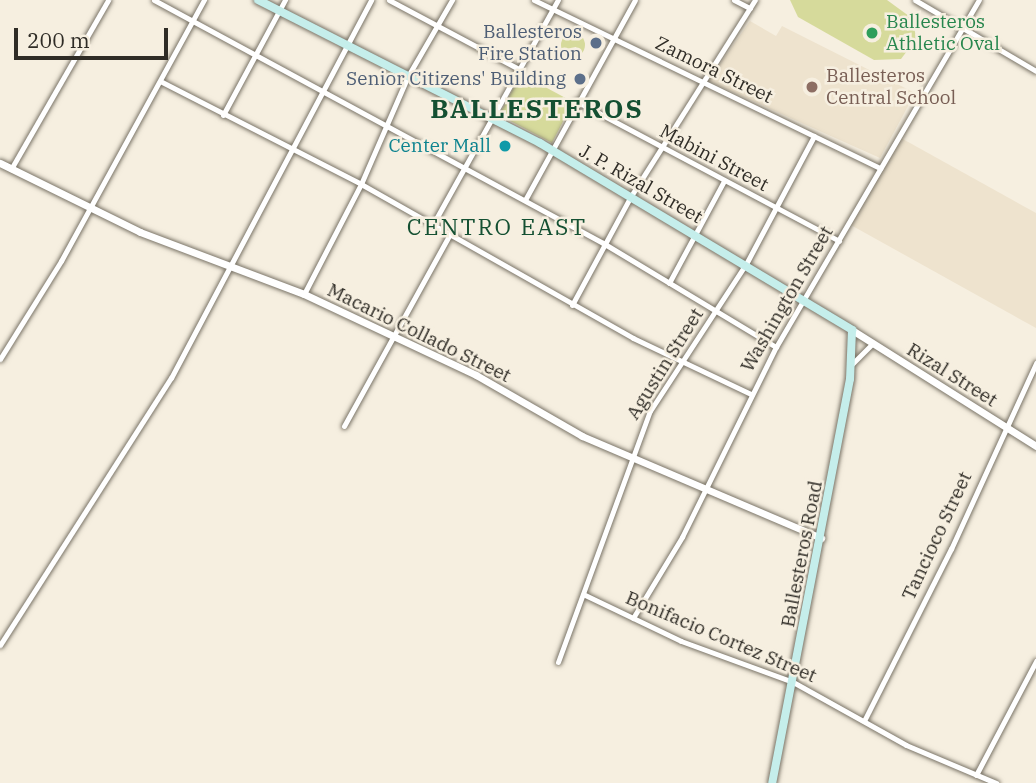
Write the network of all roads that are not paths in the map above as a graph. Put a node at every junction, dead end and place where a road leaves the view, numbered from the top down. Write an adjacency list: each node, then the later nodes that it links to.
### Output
1 (107, 0): 42 (street)
2 (154, 0): 19 (street)
3 (204, 0): 19 (street)
4 (258, 0): 18 (main road, J. P. Rizal Street)
5 (285, 0): 18 (street)
6 (371, 0): 23 (street)
7 (389, 0): 20 (street)
8 (452, 0): 20 (street)
9 (534, 0): 17 (street, Zamora Street)
10 (558, 0): 17 (street)
11 (635, 0): 22 (street)
12 (734, 0): 16 (street)
13 (755, 0): 16 (street)
14 (915, 0): 21 (street)
15 (979, 0): 21 (street, Washington Street)
16 (750, 8): 29 (street)
17 (553, 9): 22 (street, Zamora Street); 25 (street)
18 (280, 11): 23 (main road, J. P. Rizal Street); 24 (street)
19 (193, 21): 24 (street); 28 (street)
20 (437, 25): 25 (street); 27 (street)
21 (963, 26): 26 (street); 41 (street, Washington Street)
22 (613, 39): 29 (street, Zamora Street); 31 (street)
23 (347, 46): 27 (main road, J. P. Rizal Street); 30 (street)
24 (258, 57): 30 (street); 32 (street)
25 (519, 69): 33 (street)
26 (1036, 71)
27 (408, 76): 33 (main road, J. P. Rizal Street); 34 (street)
28 (162, 82): 32 (street); 47 (street)
29 (702, 83): 35 (street, Zamora Street); 36 (street)
30 (324, 93): 34 (street); 37 (street)
31 (576, 101): 36 (street, Mabini Street); 38 (street)
32 (223, 115): 37 (street)
33 (492, 118): 38 (main road, J. P. Rizal Street); 40 (street)
34 (387, 126): 40 (street); 44 (street)
35 (814, 136): 41 (street, Zamora Street); 48 (street, Agustin Street)
36 (660, 148): 43 (street, Mabini Street); 45 (street)
37 (293, 149): 44 (street); 54 (street)
38 (551, 150): 45 (main road, J. P. Rizal Street); 46 (street)
39 (0, 163): 42 (street, Macario Collado Street)
40 (465, 167): 46 (street); 49 (street)
41 (880, 168): 52 (street, Washington Street)
42 (11, 169): 47 (street, Macario Collado Street)
43 (724, 181): 48 (street, Mabini Street); 50 (street)
44 (361, 184): 49 (street); 57 (street)
45 (631, 196): 50 (main road, J. P. Rizal Street); 53 (street)
46 (525, 200): 53 (street)
47 (90, 208): 54 (street, Macario Collado Street); 65 (street)
48 (774, 208): 52 (street, Mabini Street); 55 (street, Agustin Street)
49 (432, 226): 51 (street)
50 (695, 234): 55 (main road, J. P. Rizal Street); 56 (street)
51 (449, 236): 59 (street); 62 (street)
52 (839, 242): 58 (street, Washington Street)
53 (603, 243): 56 (street); 59 (street)
54 (232, 263): 57 (street, Macario Collado Street); 78 (street)
55 (746, 264): 58 (main road, J. P. Rizal Street); 60 (street, Agustin Street)
56 (670, 283): 60 (street)
57 (304, 294): 62 (street, Macario Collado Street)
58 (807, 300): 61 (main road, J. P. Rizal Street); 64 (street, Washington Street)
59 (572, 305): 66 (street)
60 (717, 312): 64 (street); 66 (street, Agustin Street)
61 (852, 330): 63 (street, Rizal Street); 68 (main road, Ballesteros Road)
62 (392, 336): 70 (street); 73 (street, Macario Collado Street)
63 (873, 343): 68 (street); 71 (street, Rizal Street)
64 (776, 348): 69 (street, Washington Street)
65 (0, 359)
66 (681, 363): 69 (street); 73 (street, Agustin Street)
67 (1036, 363): 71 (street, Tancioco Street)
68 (852, 364): 75 (main road, Ballesteros Road)
69 (751, 394): 74 (street, Washington Street)
70 (344, 426)
71 (1004, 426): 72 (street, Rizal Street); 82 (street, Tancioco Street)
72 (1036, 446)
73 (632, 457): 74 (street, Macario Collado Street); 76 (street, Agustin Street)
74 (704, 490): 75 (street, Macario Collado Street); 77 (street, Washington Street)
75 (821, 538): 81 (main road, Ballesteros Road)
76 (585, 595): 77 (street, Bonifacio Cortez Street); 79 (street, Agustin Street)
77 (632, 618): 81 (street, Bonifacio Cortez Street)
78 (0, 645)
79 (558, 662)
80 (1036, 662): 83 (street)
81 (793, 682): 82 (street, Bonifacio Cortez Street); 84 (main road, Ballesteros Road)
82 (864, 721): 83 (street, Bonifacio Cortez Street)
83 (976, 775): 85 (street, Bonifacio Cortez Street)
84 (772, 783)
85 (996, 783)

